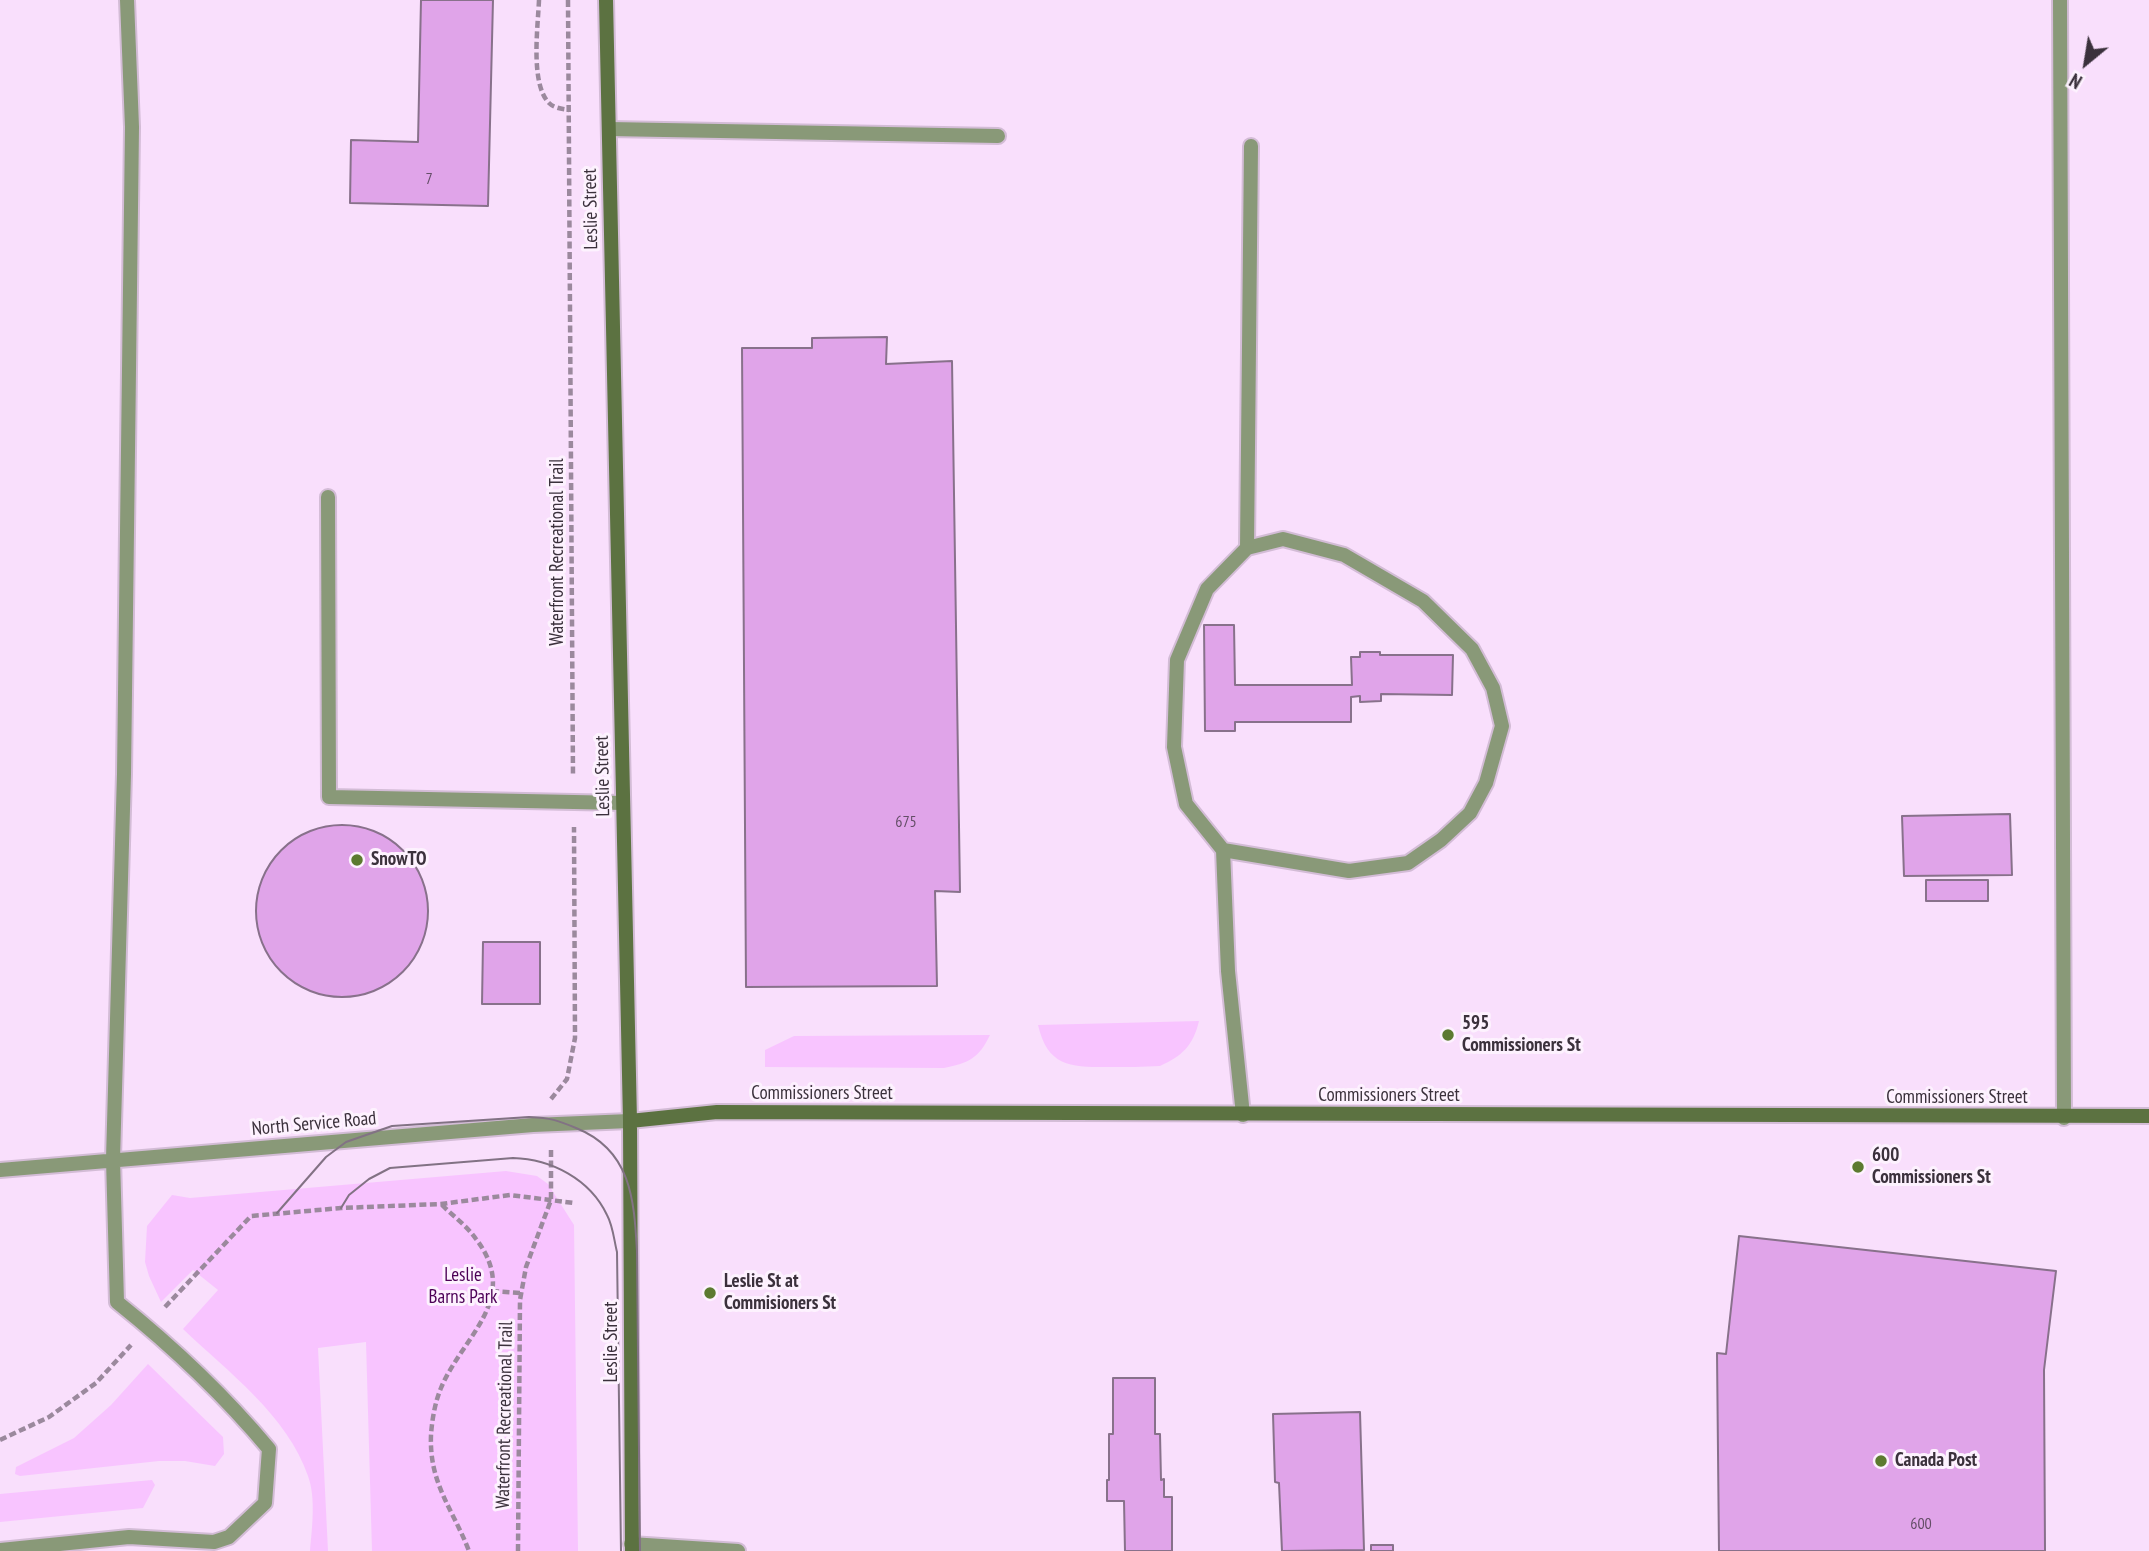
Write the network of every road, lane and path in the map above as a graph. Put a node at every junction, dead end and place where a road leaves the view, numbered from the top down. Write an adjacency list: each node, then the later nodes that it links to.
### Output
1 (127, 0): 20 (lane)
2 (538, 0): 6 (path)
3 (568, 0): 6 (path, Waterfront Recreational Trail)
4 (606, 0): 7 (street, Leslie Street)
5 (2060, 0): 18 (lane)
6 (569, 110): 12 (path, Waterfront Recreational Trail)
7 (609, 129): 8 (lane); 13 (street, Leslie Street)
8 (999, 136)
9 (1251, 146): 11 (lane)
10 (328, 498): 12 (lane)
11 (1247, 548): 14 (lane); 14 (lane)
12 (573, 802): 13 (lane); 15 (path, Waterfront Recreational Trail)
13 (623, 803): 19 (street, Leslie Street)
14 (1223, 849): 16 (lane)
15 (551, 1098)
16 (1243, 1115): 18 (street, Commissioners Street); 19 (street, Commissioners Street)
17 (2149, 1116): 18 (street, Commissioners Street)
18 (2064, 1118)
19 (630, 1121): 20 (lane, North Service Road); 29 (street, Leslie Street)
20 (113, 1159): 21 (lane, North Service Road); 27 (lane)
21 (0, 1170)
22 (551, 1200): 23 (path); 24 (path); 26 (path, Waterfront Recreational Trail)
23 (574, 1203)
24 (441, 1204): 25 (path); 27 (path)
25 (492, 1291): 26 (path); 31 (path)
26 (521, 1293): 32 (path, Waterfront Recreational Trail)
27 (148, 1326): 28 (path); 30 (lane)
28 (0, 1440)
29 (631, 1548): 33 (lane)
30 (0, 1550)
31 (469, 1551)
32 (518, 1551)
33 (738, 1551)

